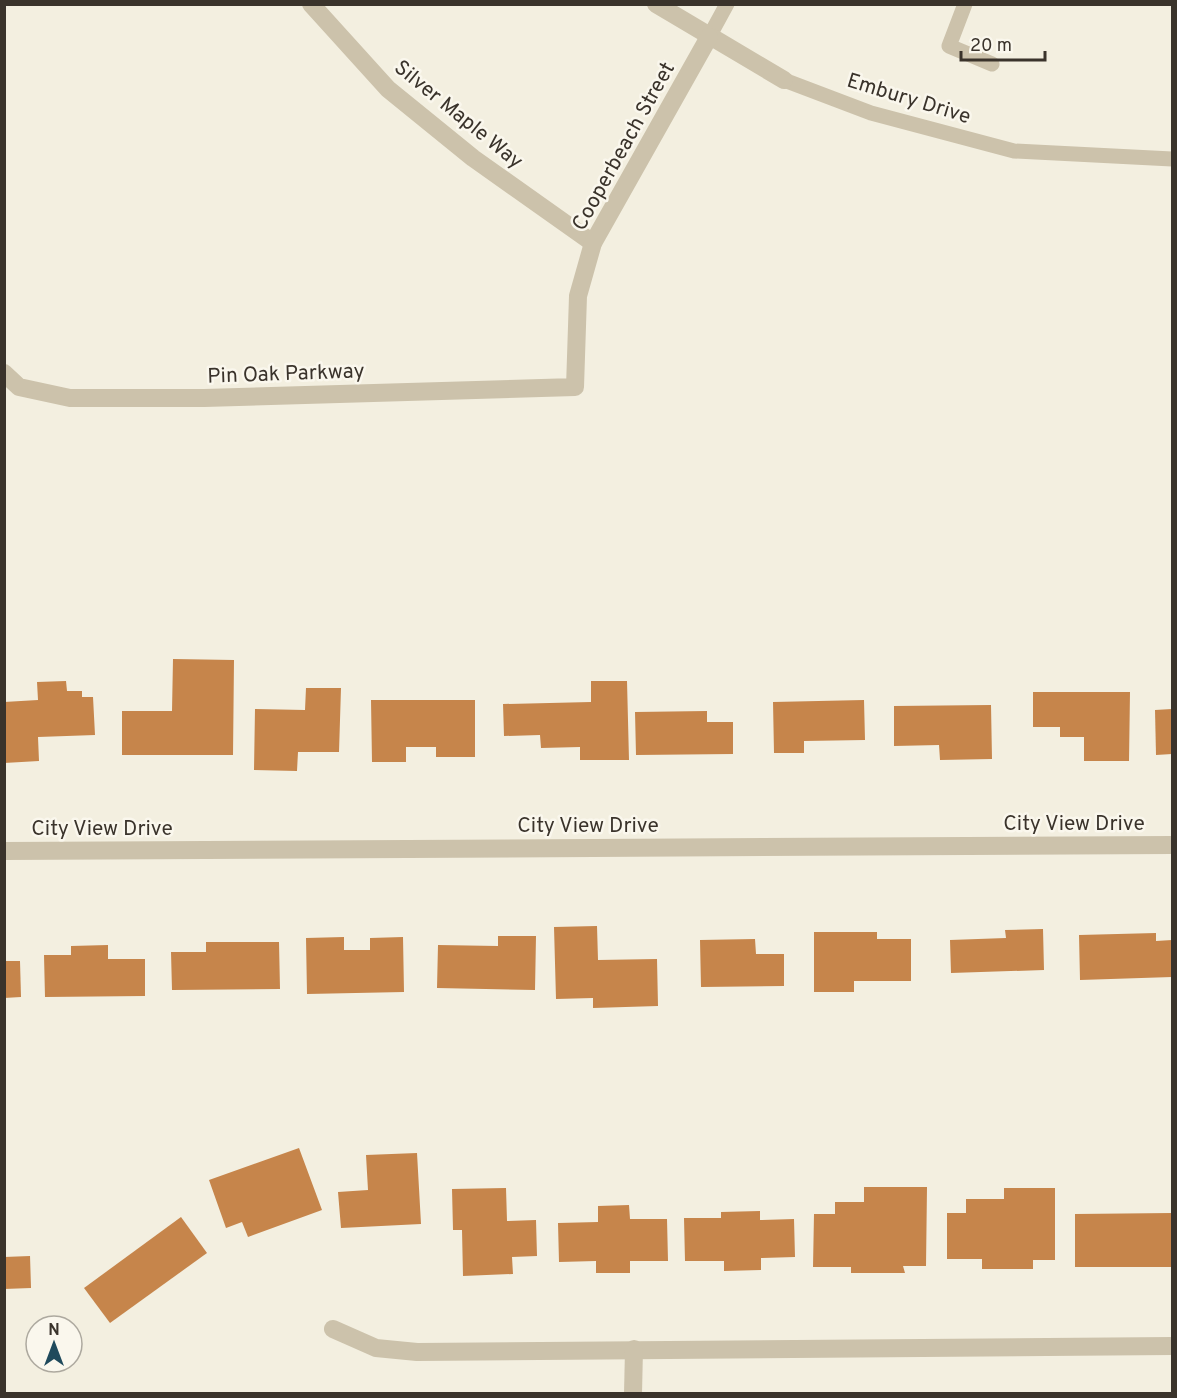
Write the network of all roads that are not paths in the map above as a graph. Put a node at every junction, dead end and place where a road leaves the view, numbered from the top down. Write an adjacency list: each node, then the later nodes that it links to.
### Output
1 (311, 4): 9 (street, Silver Maple Way)
2 (656, 4): 5 (street, Embury Drive)
3 (727, 4): 5 (lane)
4 (965, 4): 6 (lane)
5 (709, 37): 7 (street, Embury Drive); 9 (street, Cooperbeach Street)
6 (992, 64)
7 (784, 80): 8 (lane, Embury Drive)
8 (1173, 159)
9 (593, 243): 11 (street, Cooperbeach Street)
10 (4, 373): 11 (street, Pin Oak Parkway)
11 (575, 387)
12 (1173, 844): 13 (street, City View Drive)
13 (4, 851)
14 (333, 1329): 16 (street)
15 (1173, 1346): 16 (street)
16 (634, 1349): 17 (street)
17 (633, 1394)

